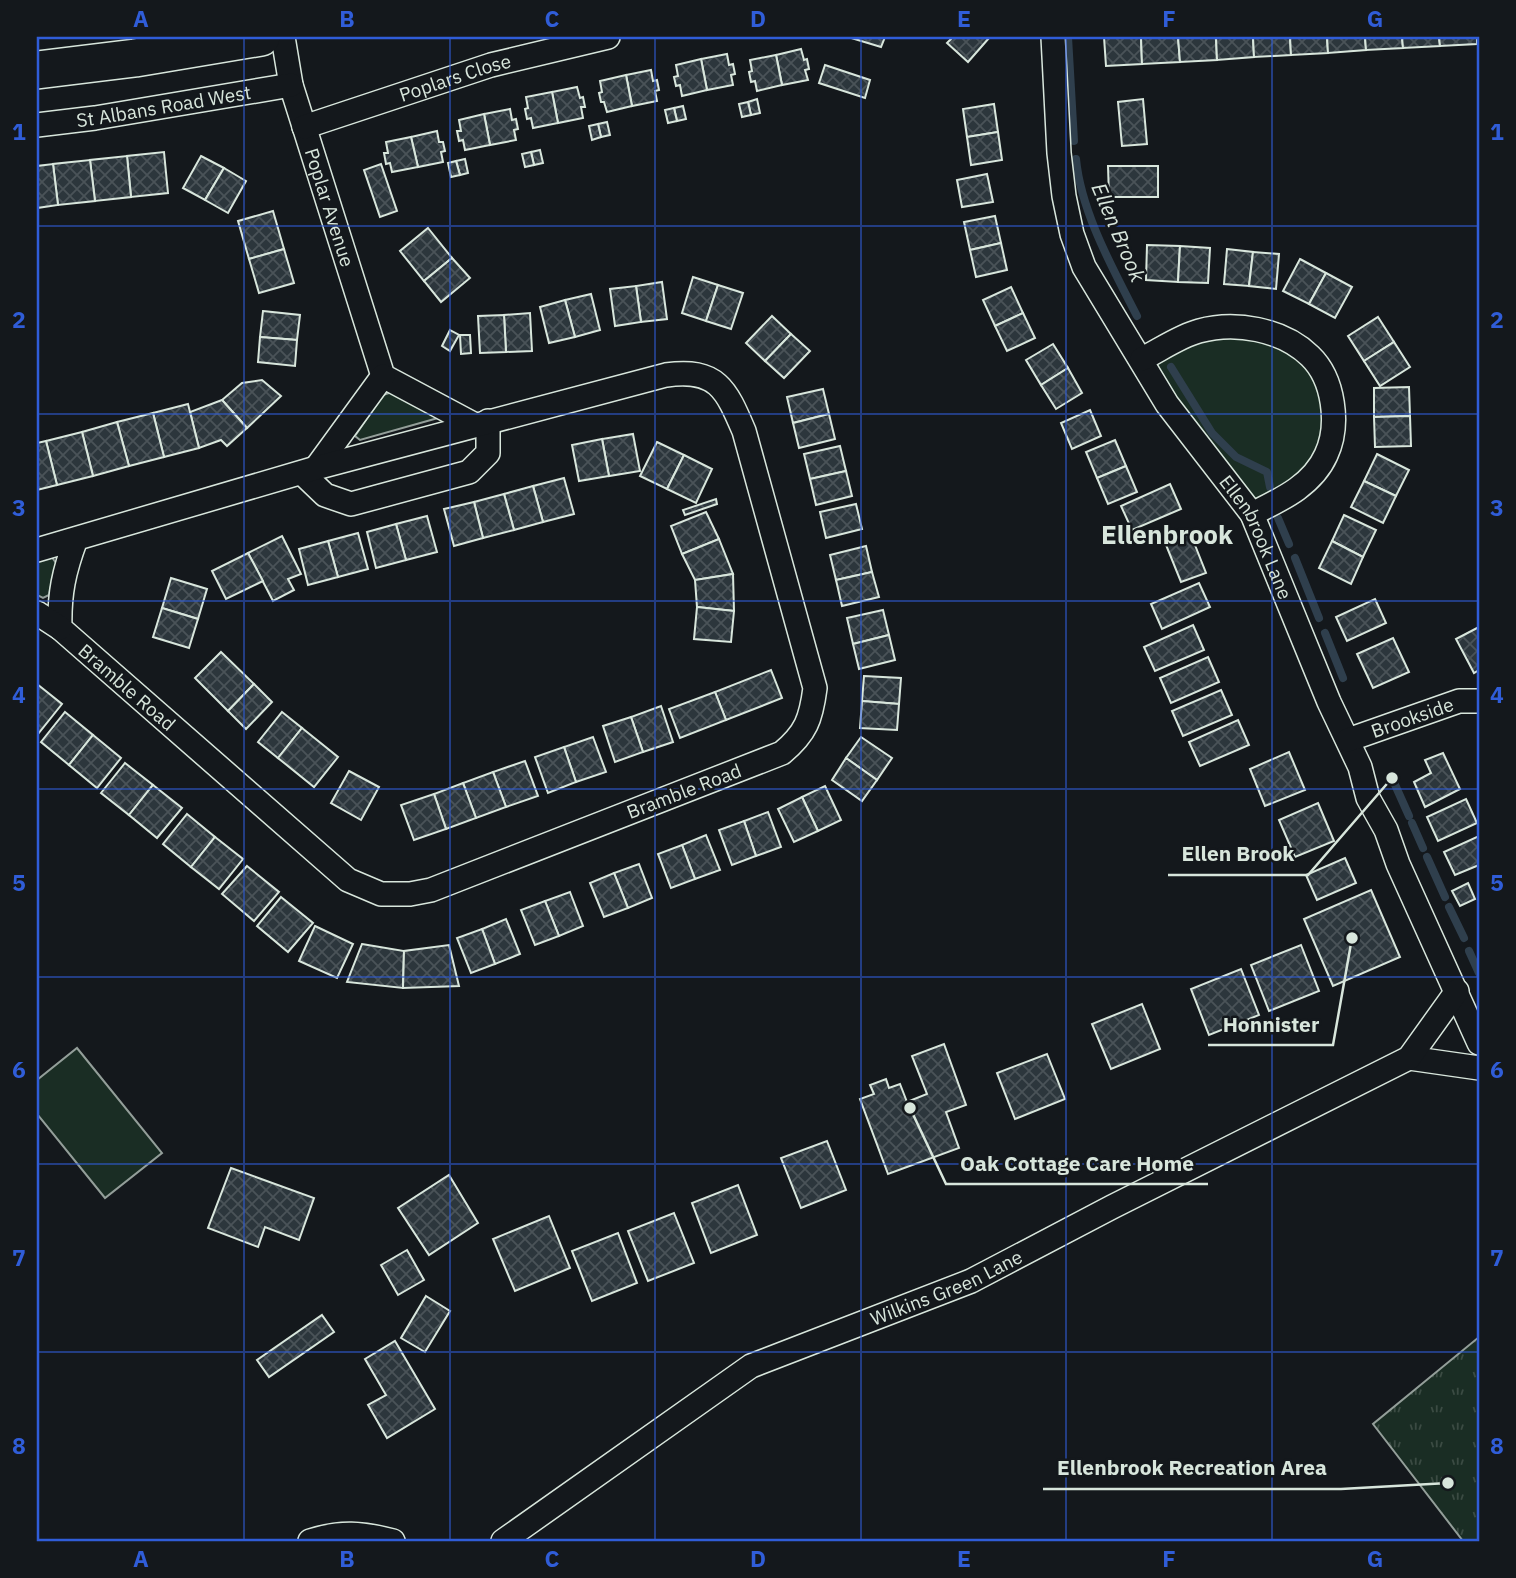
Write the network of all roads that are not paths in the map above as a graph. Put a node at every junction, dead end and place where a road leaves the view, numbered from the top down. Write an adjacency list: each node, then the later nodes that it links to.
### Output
1 (261, 37): 5 (main road)
2 (283, 37): 6 (street, Poplar Avenue)
3 (608, 37): 8 (street, Poplars Close)
4 (1053, 37): 9 (street, Ellenbrook Lane)
5 (37, 70)
6 (291, 85): 7 (street, St Albans Road West); 8 (street, Poplar Avenue)
7 (37, 125)
8 (304, 127): 10 (street, Poplar Avenue)
9 (1142, 359): 13 (street, Ellenbrook Lane); 13 (street)
10 (383, 376): 11 (street); 12 (street)
11 (481, 423): 12 (street, Bramble Road); 12 (street); 17 (street, Bramble Road)
12 (309, 470): 14 (street, Bramble Road)
13 (1252, 514): 19 (street, Ellenbrook Lane)
14 (76, 539): 15 (street, Bramble Road); 17 (street, Bramble Road)
15 (37, 550)
16 (37, 613): 17 (street, Bramble Road)
17 (60, 628)
18 (1479, 701): 19 (street, Brookside)
19 (1348, 740): 20 (street, Ellenbrook Lane)
20 (1457, 991): 21 (street, Ellenbrook Lane); 22 (street, Wilkins Green Lane)
21 (1479, 1043)
22 (1409, 1058): 23 (street); 26 (street, Wilkins Green Lane)
23 (1479, 1068)
24 (310, 1541): 25 (street)
25 (393, 1541)
26 (503, 1541)

